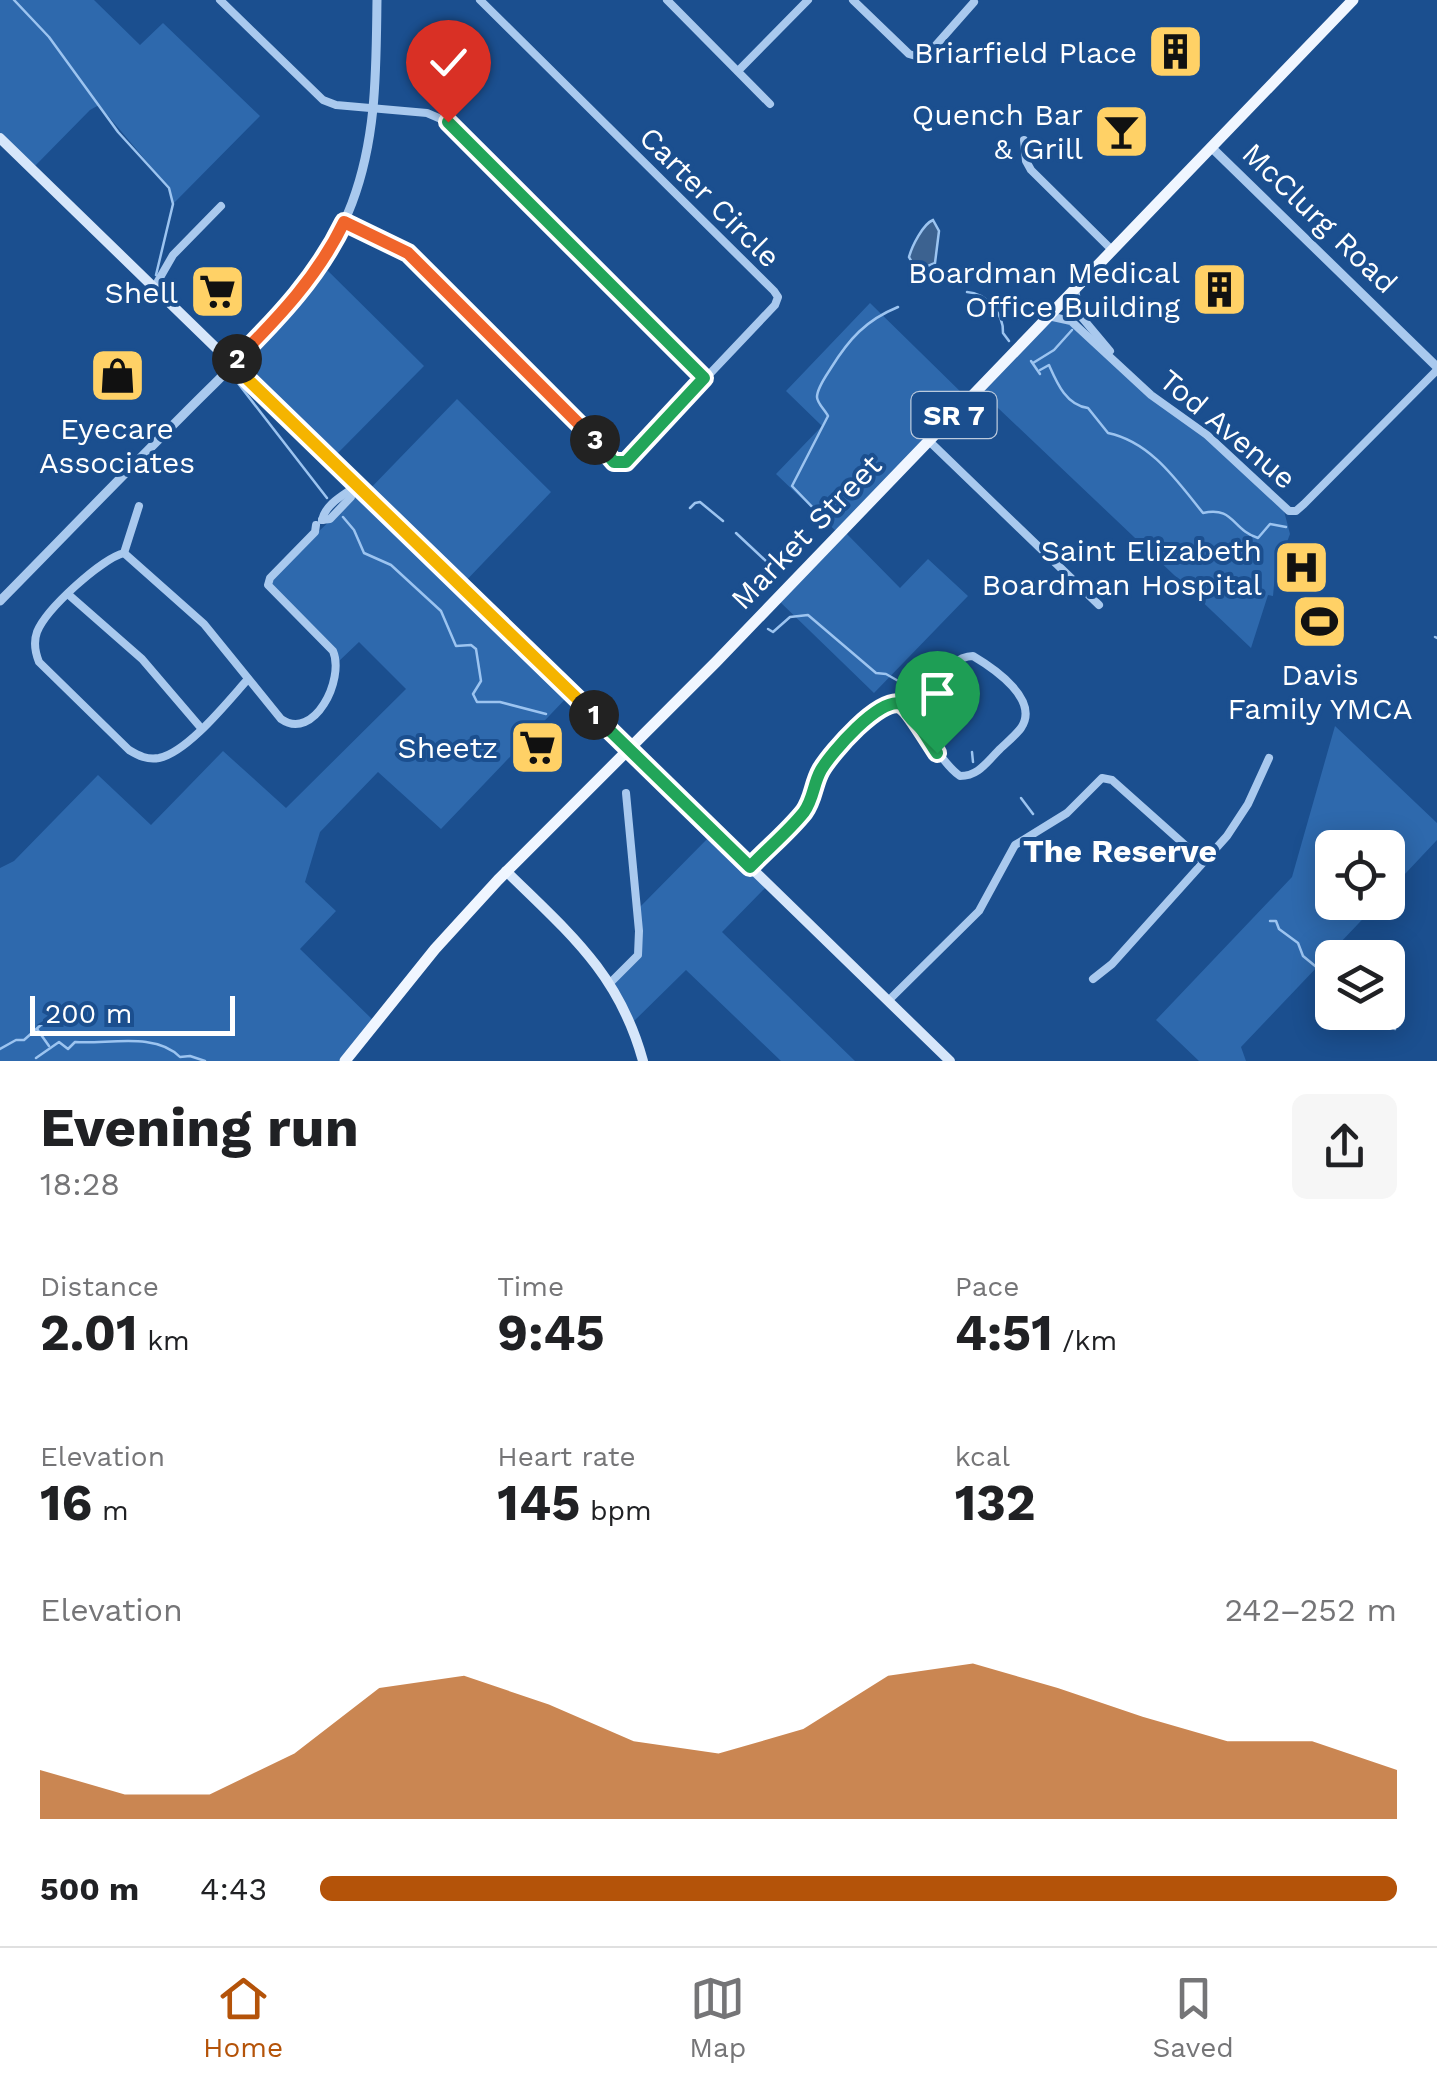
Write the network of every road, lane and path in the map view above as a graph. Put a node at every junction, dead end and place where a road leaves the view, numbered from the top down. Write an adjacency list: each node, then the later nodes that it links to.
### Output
1 (220, 0): 11 (street)
2 (376, 0): 11 (street)
3 (480, 0): 24 (street, Carter Circle)
4 (666, 0): 9 (street)
5 (808, 0): 9 (street)
6 (853, 0): 8 (street)
7 (1353, 0): 14 (main road, Market Street / SR 7)
8 (974, 2)
9 (738, 71): 10 (street)
10 (770, 104)
11 (374, 108): 16 (street); 24 (street)
12 (0, 138): 18 (main road)
13 (1024, 140): 17 (street)
14 (1211, 147): 17 (main road, Market Street / SR 7); 23 (street, McClurg Road)
15 (221, 206): 18 (street)
16 (344, 222): 22 (street); 24 (street, Carter Circle)
17 (1112, 250): 19 (main road, Market Street / SR 7)
18 (154, 288): 22 (main road)
19 (1075, 288): 20 (main road, Market Street / SR 7); 21 (street, Tod Avenue)
20 (1048, 316): 21 (street, Tod Avenue); 25 (main road, Market Street / SR 7)
21 (1118, 363): 23 (street, Tod Avenue)
22 (232, 364): 30 (street); 35 (main road)
23 (1437, 368)
24 (704, 378)
25 (929, 441): 31 (street); 35 (main road, Market Street / SR 7)
26 (139, 506): 28 (street)
27 (316, 524): 32 (street)
28 (124, 553): 29 (street); 32 (street)
29 (69, 596): 34 (street); 34 (street)
30 (0, 601)
31 (1099, 604)
32 (248, 678): 34 (street)
33 (908, 710): 33 (street); 39 (street)
34 (201, 728)
35 (628, 748): 39 (main road); 40 (main road, Market Street / SR 7)
36 (1269, 758): 38 (street)
37 (626, 792): 42 (street)
38 (1204, 862): 41 (street); 43 (street)
39 (750, 867): 43 (main road)
40 (506, 870): 42 (main road); 44 (main road, Market Street / SR 7)
41 (1093, 979)
42 (611, 982): 45 (main road)
43 (888, 1000): 46 (main road)
44 (345, 1061)
45 (644, 1061)
46 (950, 1061)

